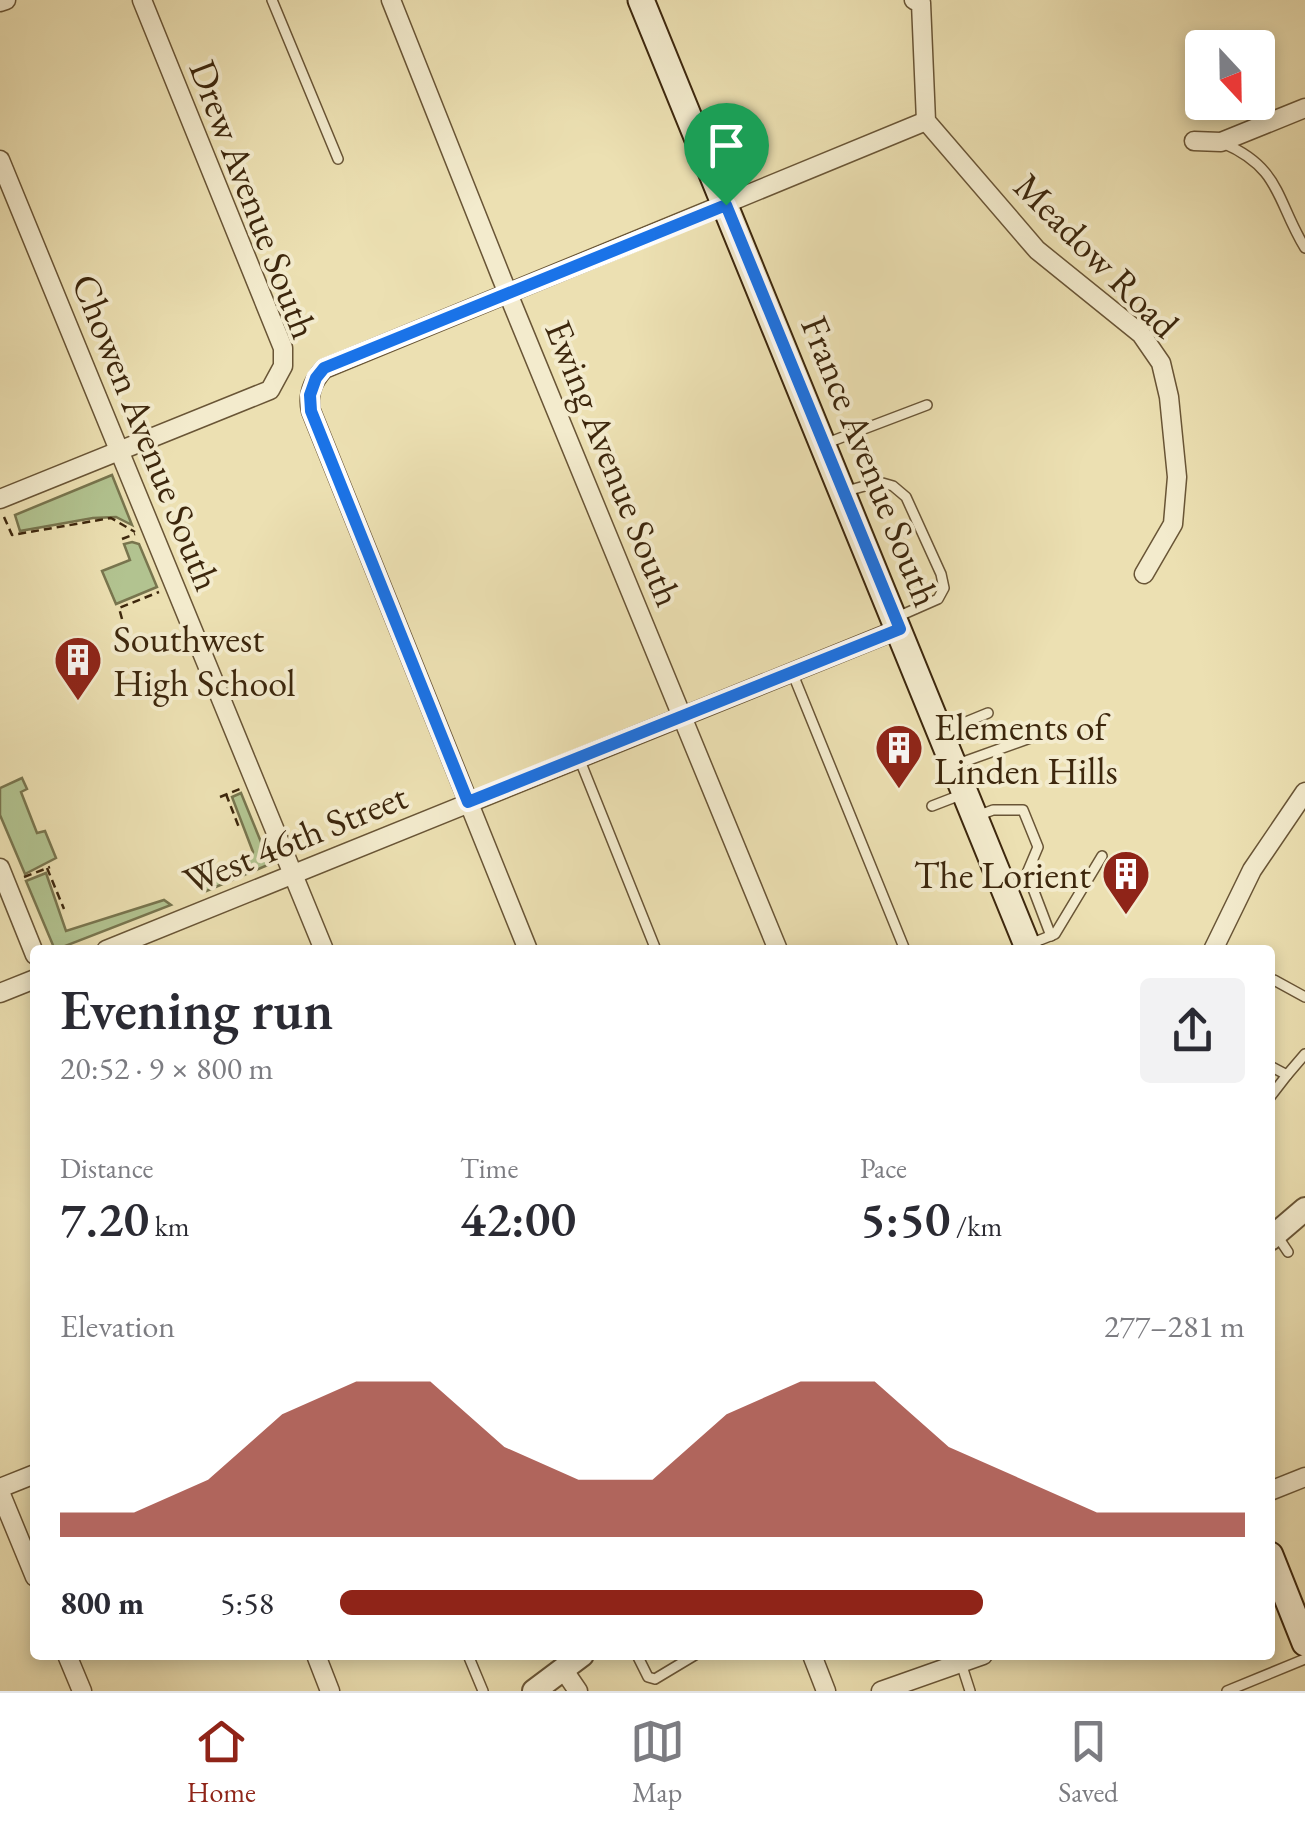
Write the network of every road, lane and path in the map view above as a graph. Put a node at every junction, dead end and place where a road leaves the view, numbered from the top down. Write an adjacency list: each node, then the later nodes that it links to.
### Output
1 (142, 0): 17 (street, Drew Avenue South)
2 (272, 0): 10 (lane)
3 (391, 0): 14 (street, Ewing Avenue South)
4 (642, 0): 12 (main road, France Avenue South)
5 (919, 1): 7 (street)
6 (1305, 108): 9 (street)
7 (926, 120): 12 (street); 21 (street, Meadow Road)
8 (1194, 141): 9 (street)
9 (1221, 142): 13 (lane)
10 (338, 159)
11 (0, 160): 17 (street, Chowen Avenue South)
12 (726, 205): 14 (street); 16 (main road, France Avenue South)
13 (1305, 248)
14 (508, 294): 27 (street, Ewing Avenue South); 36 (street, Drew Avenue South)
15 (928, 406): 16 (lane)
16 (822, 445): 18 (main road, France Avenue South)
17 (120, 451): 19 (street); 42 (street, Chowen Avenue South)
18 (842, 492): 24 (main road, France Avenue South); 24 (lane)
19 (2, 508): 20 (path)
20 (122, 539)
21 (1144, 574)
22 (160, 591): 23 (path)
23 (122, 620)
24 (897, 624): 25 (street, West 46th Street); 28 (main road, France Avenue South)
25 (792, 672): 27 (street, West 46th Street); 52 (lane)
26 (988, 714): 28 (lane)
27 (683, 716): 30 (street, West 46th Street); 51 (street, Ewing Avenue South)
28 (942, 732): 31 (main road, France Avenue South)
29 (1033, 737): 31 (lane)
30 (578, 758): 36 (street, West 46th Street); 50 (lane)
31 (955, 765): 37 (main road, France Avenue South)
32 (242, 788): 34 (path)
33 (1305, 792): 53 (street)
34 (226, 794): 35 (path); 39 (path)
35 (220, 797)
36 (468, 802): 42 (street, West 46th Street); 49 (street, Drew Avenue South)
37 (970, 805): 38 (lane); 45 (main road, France Avenue South); 45 (lane)
38 (932, 806)
39 (240, 830)
40 (1102, 856): 45 (lane)
41 (0, 868): 46 (street)
42 (293, 874): 47 (street, West 46th Street); 48 (street, Chowen Avenue South)
43 (23, 878): 44 (path)
44 (64, 909)
45 (1036, 943)
46 (31, 945)
47 (118, 945)
48 (322, 945)
49 (526, 945)
50 (654, 945)
51 (776, 945)
52 (903, 945)
53 (1215, 945)
54 (30, 981): 56 (street)
55 (1275, 981): 57 (lane)
56 (0, 993)
57 (1305, 996)
58 (1305, 1054): 59 (lane)
59 (1301, 1067): 61 (lane)
60 (1275, 1069): 61 (lane)
61 (1286, 1075): 62 (lane)
62 (1275, 1090)
63 (1305, 1210): 64 (street)
64 (1278, 1242)
65 (30, 1476): 68 (street)
66 (1305, 1477): 67 (street)
67 (1275, 1489)
68 (0, 1490): 69 (street)
69 (30, 1565)
70 (1275, 1568): 71 (main road)
71 (1305, 1643)
72 (1305, 1659): 90 (lane)
73 (69, 1660): 82 (street)
74 (318, 1660): 83 (street)
75 (470, 1660): 84 (lane)
76 (640, 1660): 77 (lane)
77 (686, 1660)
78 (814, 1660): 87 (street)
79 (967, 1660): 81 (street)
80 (573, 1662): 85 (street); 86 (street)
81 (961, 1662): 88 (street); 89 (lane)
82 (82, 1691)
83 (330, 1691)
84 (484, 1691)
85 (534, 1691)
86 (578, 1691)
87 (826, 1691)
88 (881, 1691)
89 (970, 1691)
90 (1228, 1691)

